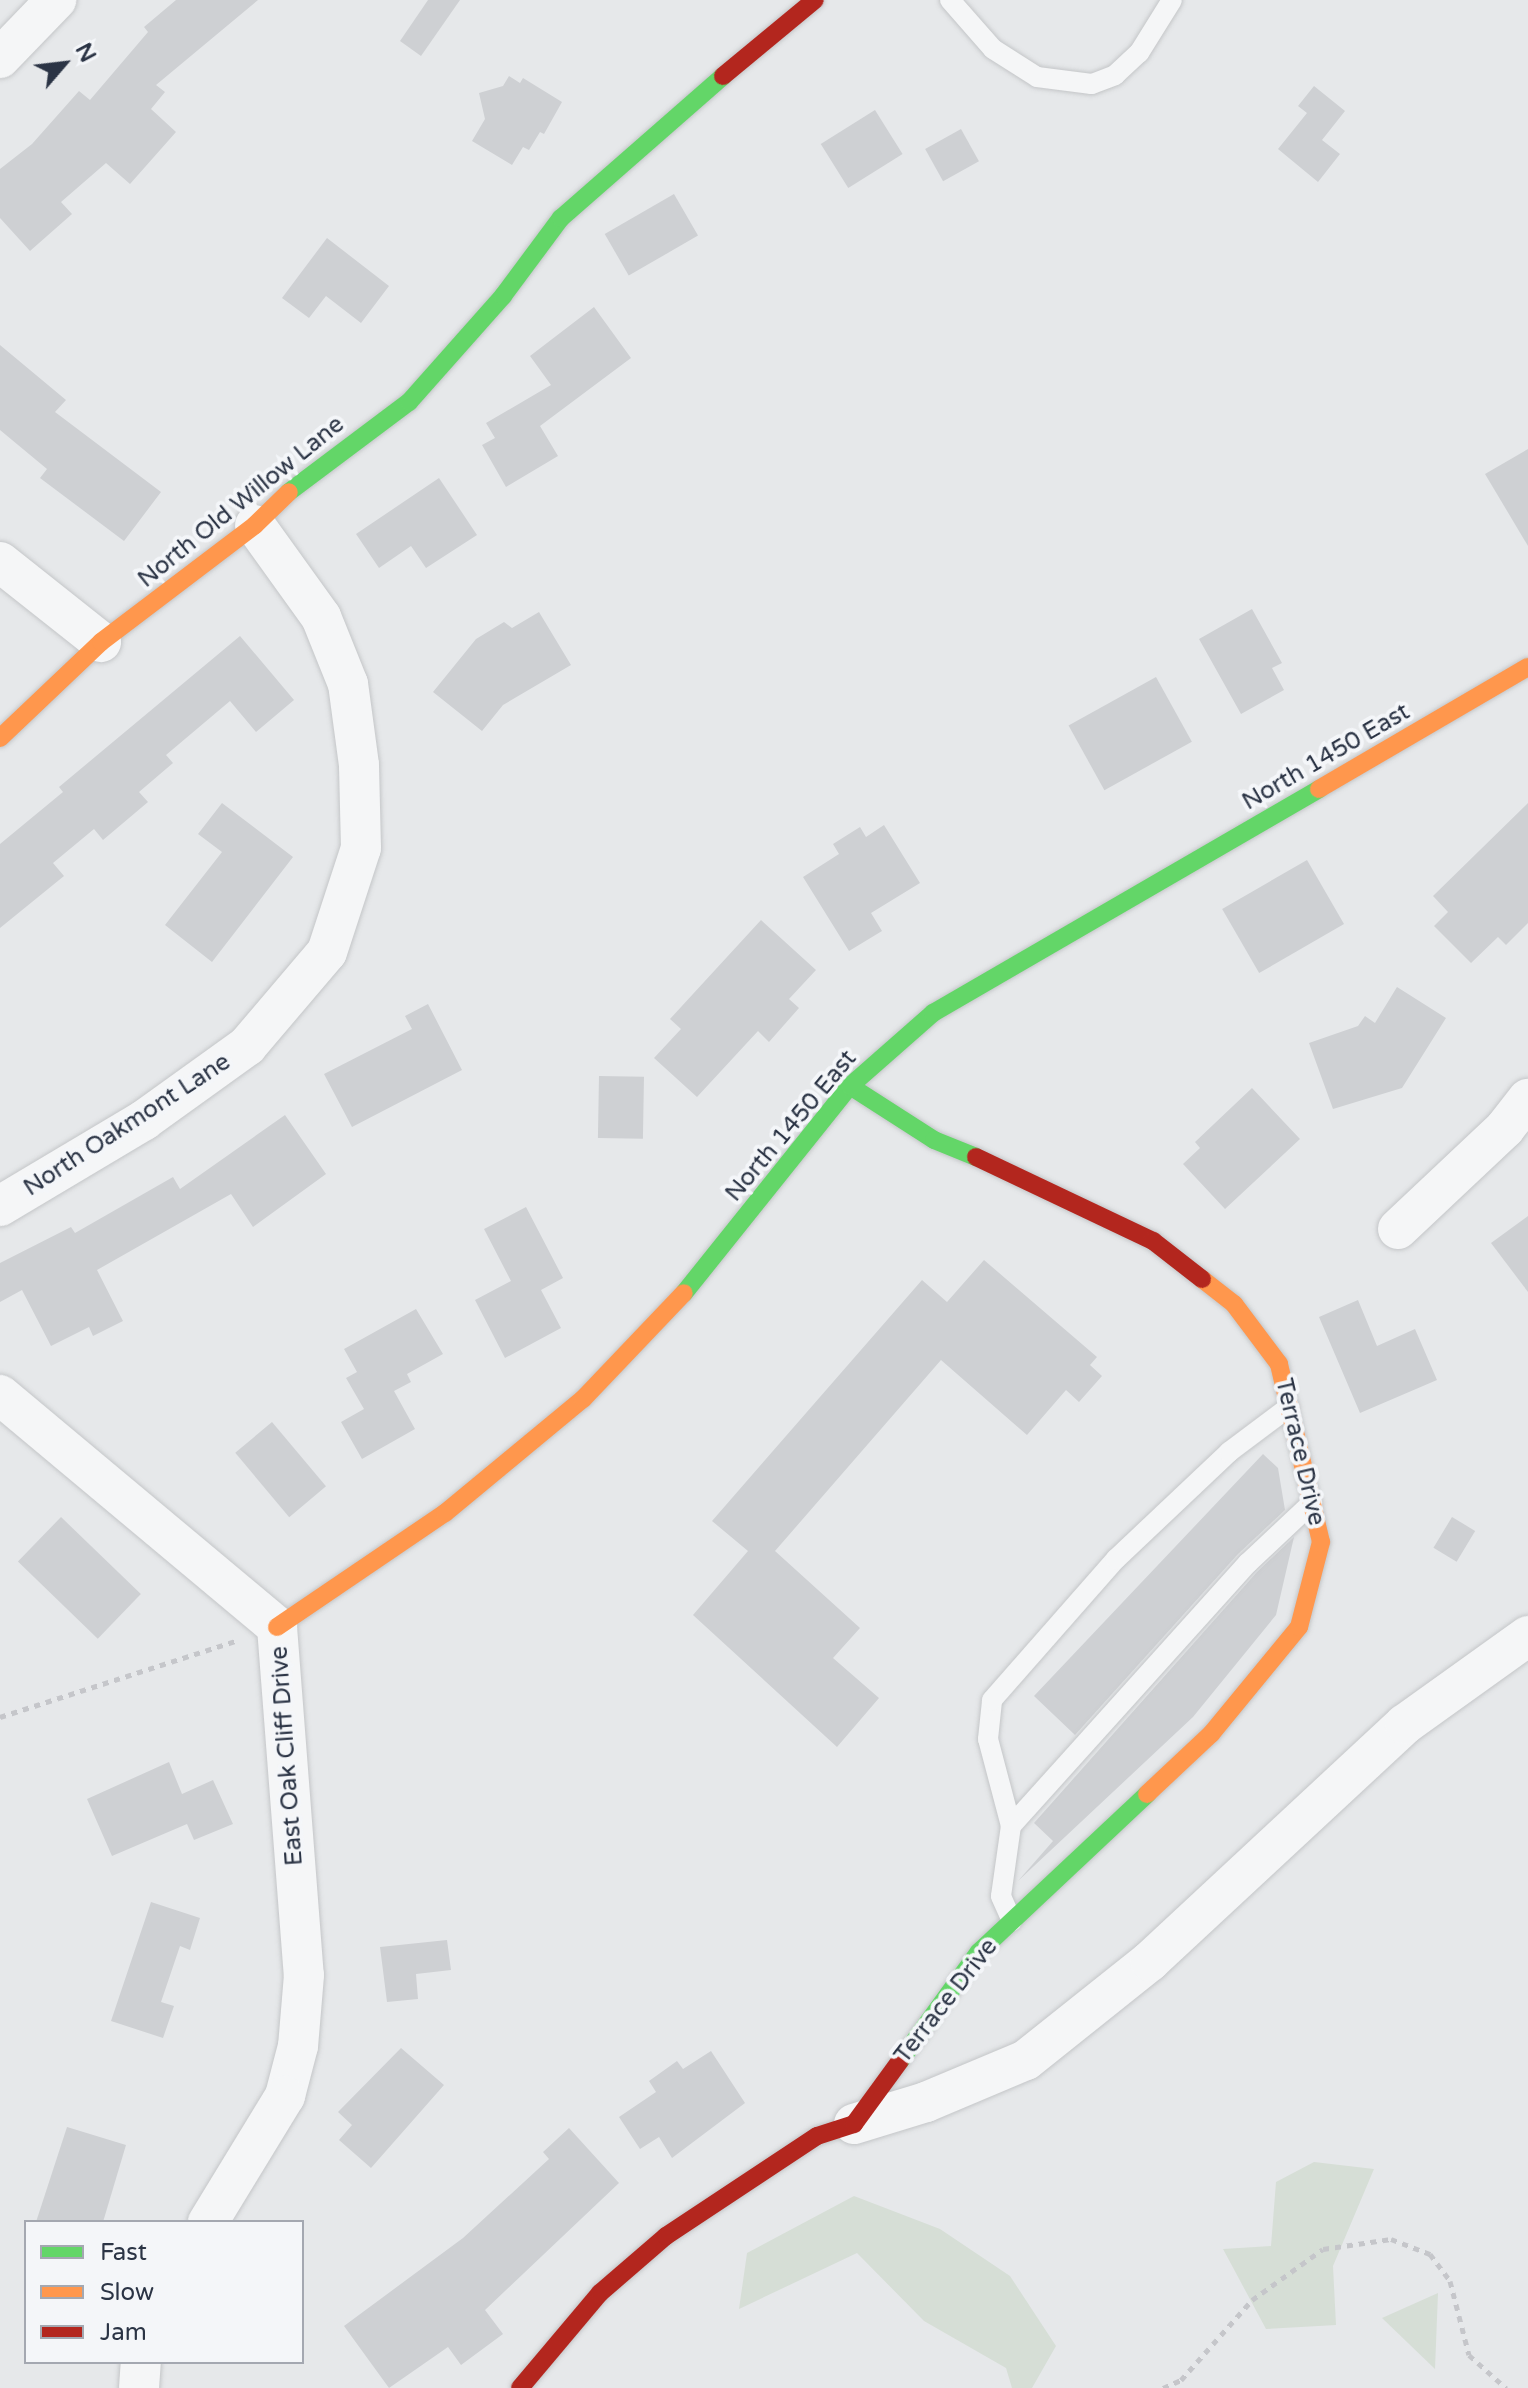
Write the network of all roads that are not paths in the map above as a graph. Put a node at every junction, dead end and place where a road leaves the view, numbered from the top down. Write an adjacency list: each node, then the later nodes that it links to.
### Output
1 (56, 0): 5 (street)
2 (815, 0): 6 (street, North Old Willow Lane)
3 (950, 0): 4 (lane)
4 (1172, 0)
5 (0, 58)
6 (255, 525): 8 (street, North Old Willow Lane); 13 (street, North Oakmont Lane)
7 (0, 562): 8 (street)
8 (101, 642): 10 (street, North Old Willow Lane)
9 (1528, 667): 11 (street, North 1450 East)
10 (0, 738)
11 (850, 1086): 16 (street, Terrace Drive); 18 (street, North 1450 East)
12 (1528, 1099): 14 (street)
13 (0, 1206)
14 (1398, 1229)
15 (0, 1395): 18 (street, East Oak Cliff Drive)
16 (1289, 1407): 17 (street, Terrace Drive); 20 (lane)
17 (1312, 1503): 20 (lane); 21 (street, Terrace Drive)
18 (277, 1627): 23 (street, East Oak Cliff Drive)
19 (1528, 1636): 22 (street, Terrace Drive)
20 (1011, 1826): 21 (lane)
21 (1012, 1921): 22 (street, Terrace Drive)
22 (854, 2124): 26 (street, Terrace Drive)
23 (209, 2220)
24 (141, 2364): 25 (street)
25 (139, 2388)
26 (520, 2388)

